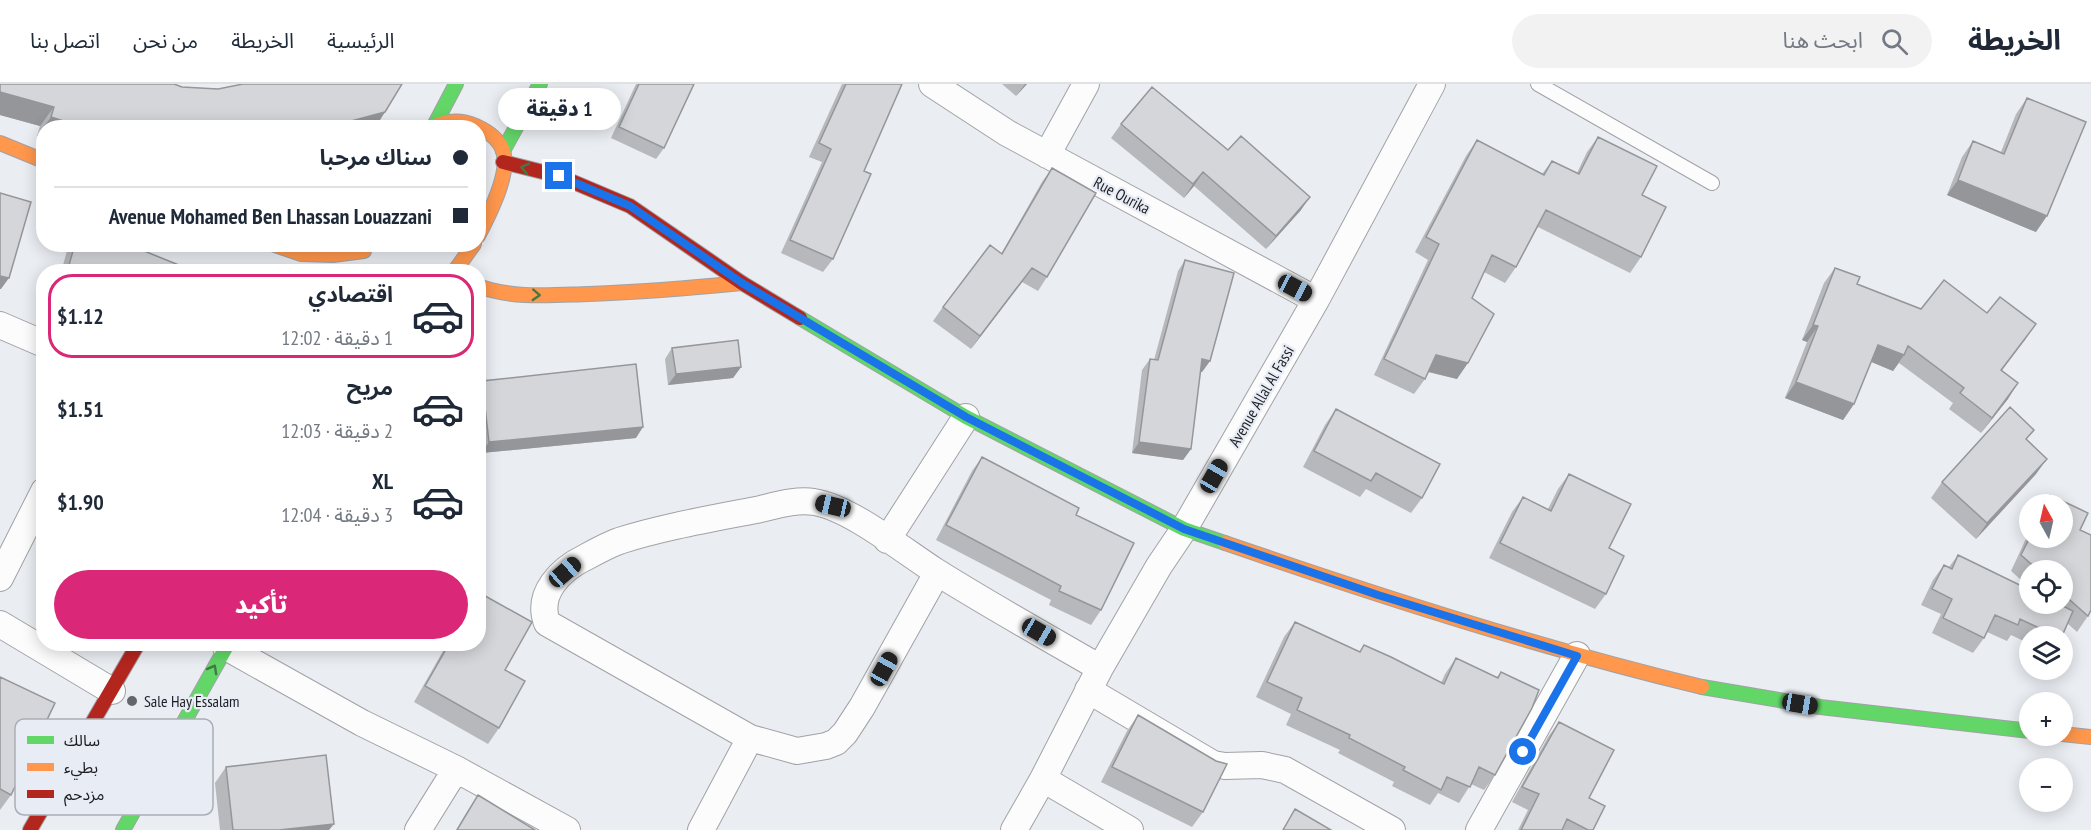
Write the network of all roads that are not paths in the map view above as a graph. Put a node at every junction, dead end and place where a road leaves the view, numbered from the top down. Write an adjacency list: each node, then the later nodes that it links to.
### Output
1 (456, 84): 7 (street)
2 (932, 84): 10 (street, Rue Ourika)
3 (1086, 84): 10 (street)
4 (1432, 84): 19 (street, Avenue Allal Al Fassi)
5 (1538, 84): 13 (lane)
6 (538, 85): 12 (street)
7 (436, 120)
8 (486, 131): 12 (street)
9 (0, 143): 11 (street)
10 (1047, 155): 19 (street, Rue Ourika)
11 (36, 157)
12 (503, 157): 14 (street); 17 (street, one-way to 12)
13 (1712, 183)
14 (486, 219)
15 (295, 252): 16 (street)
16 (365, 256)
17 (742, 283): 18 (street, one-way to 17); 22 (street)
18 (486, 290)
19 (1316, 300): 24 (street, Avenue Allal Al Fassi)
20 (0, 325): 21 (street)
21 (36, 341)
22 (966, 417): 24 (street); 25 (street)
23 (36, 505): 26 (street)
24 (1184, 529): 34 (street); 35 (street, Avenue Allal Al Fassi)
25 (887, 540): 27 (street); 43 (street)
26 (3, 565)
27 (937, 573): 35 (street); 43 (street)
28 (0, 624): 29 (street)
29 (36, 646)
30 (45, 651): 37 (street)
31 (134, 651): 37 (street)
32 (224, 651): 39 (street, one-way to 32)
33 (237, 651): 44 (street)
34 (1577, 656): 40 (street); 56 (street)
35 (1100, 668): 36 (street, Avenue Allal Al Fassi)
36 (1088, 690): 45 (street, Avenue Allal Al Fassi); 55 (street)
37 (112, 691): 38 (street)
38 (95, 719)
39 (185, 719)
40 (2019, 730)
41 (2073, 735): 42 (street)
42 (2091, 737)
43 (750, 738): 52 (street)
44 (456, 769): 50 (street); 51 (street)
45 (1043, 780): 53 (street, Avenue Allal Al Fassi); 54 (street)
46 (39, 815): 48 (street)
47 (131, 815): 49 (street, one-way to 47)
48 (30, 830)
49 (123, 830)
50 (418, 830)
51 (567, 830)
52 (701, 830)
53 (1014, 830)
54 (1130, 830)
55 (1392, 830)
56 (1479, 830)

